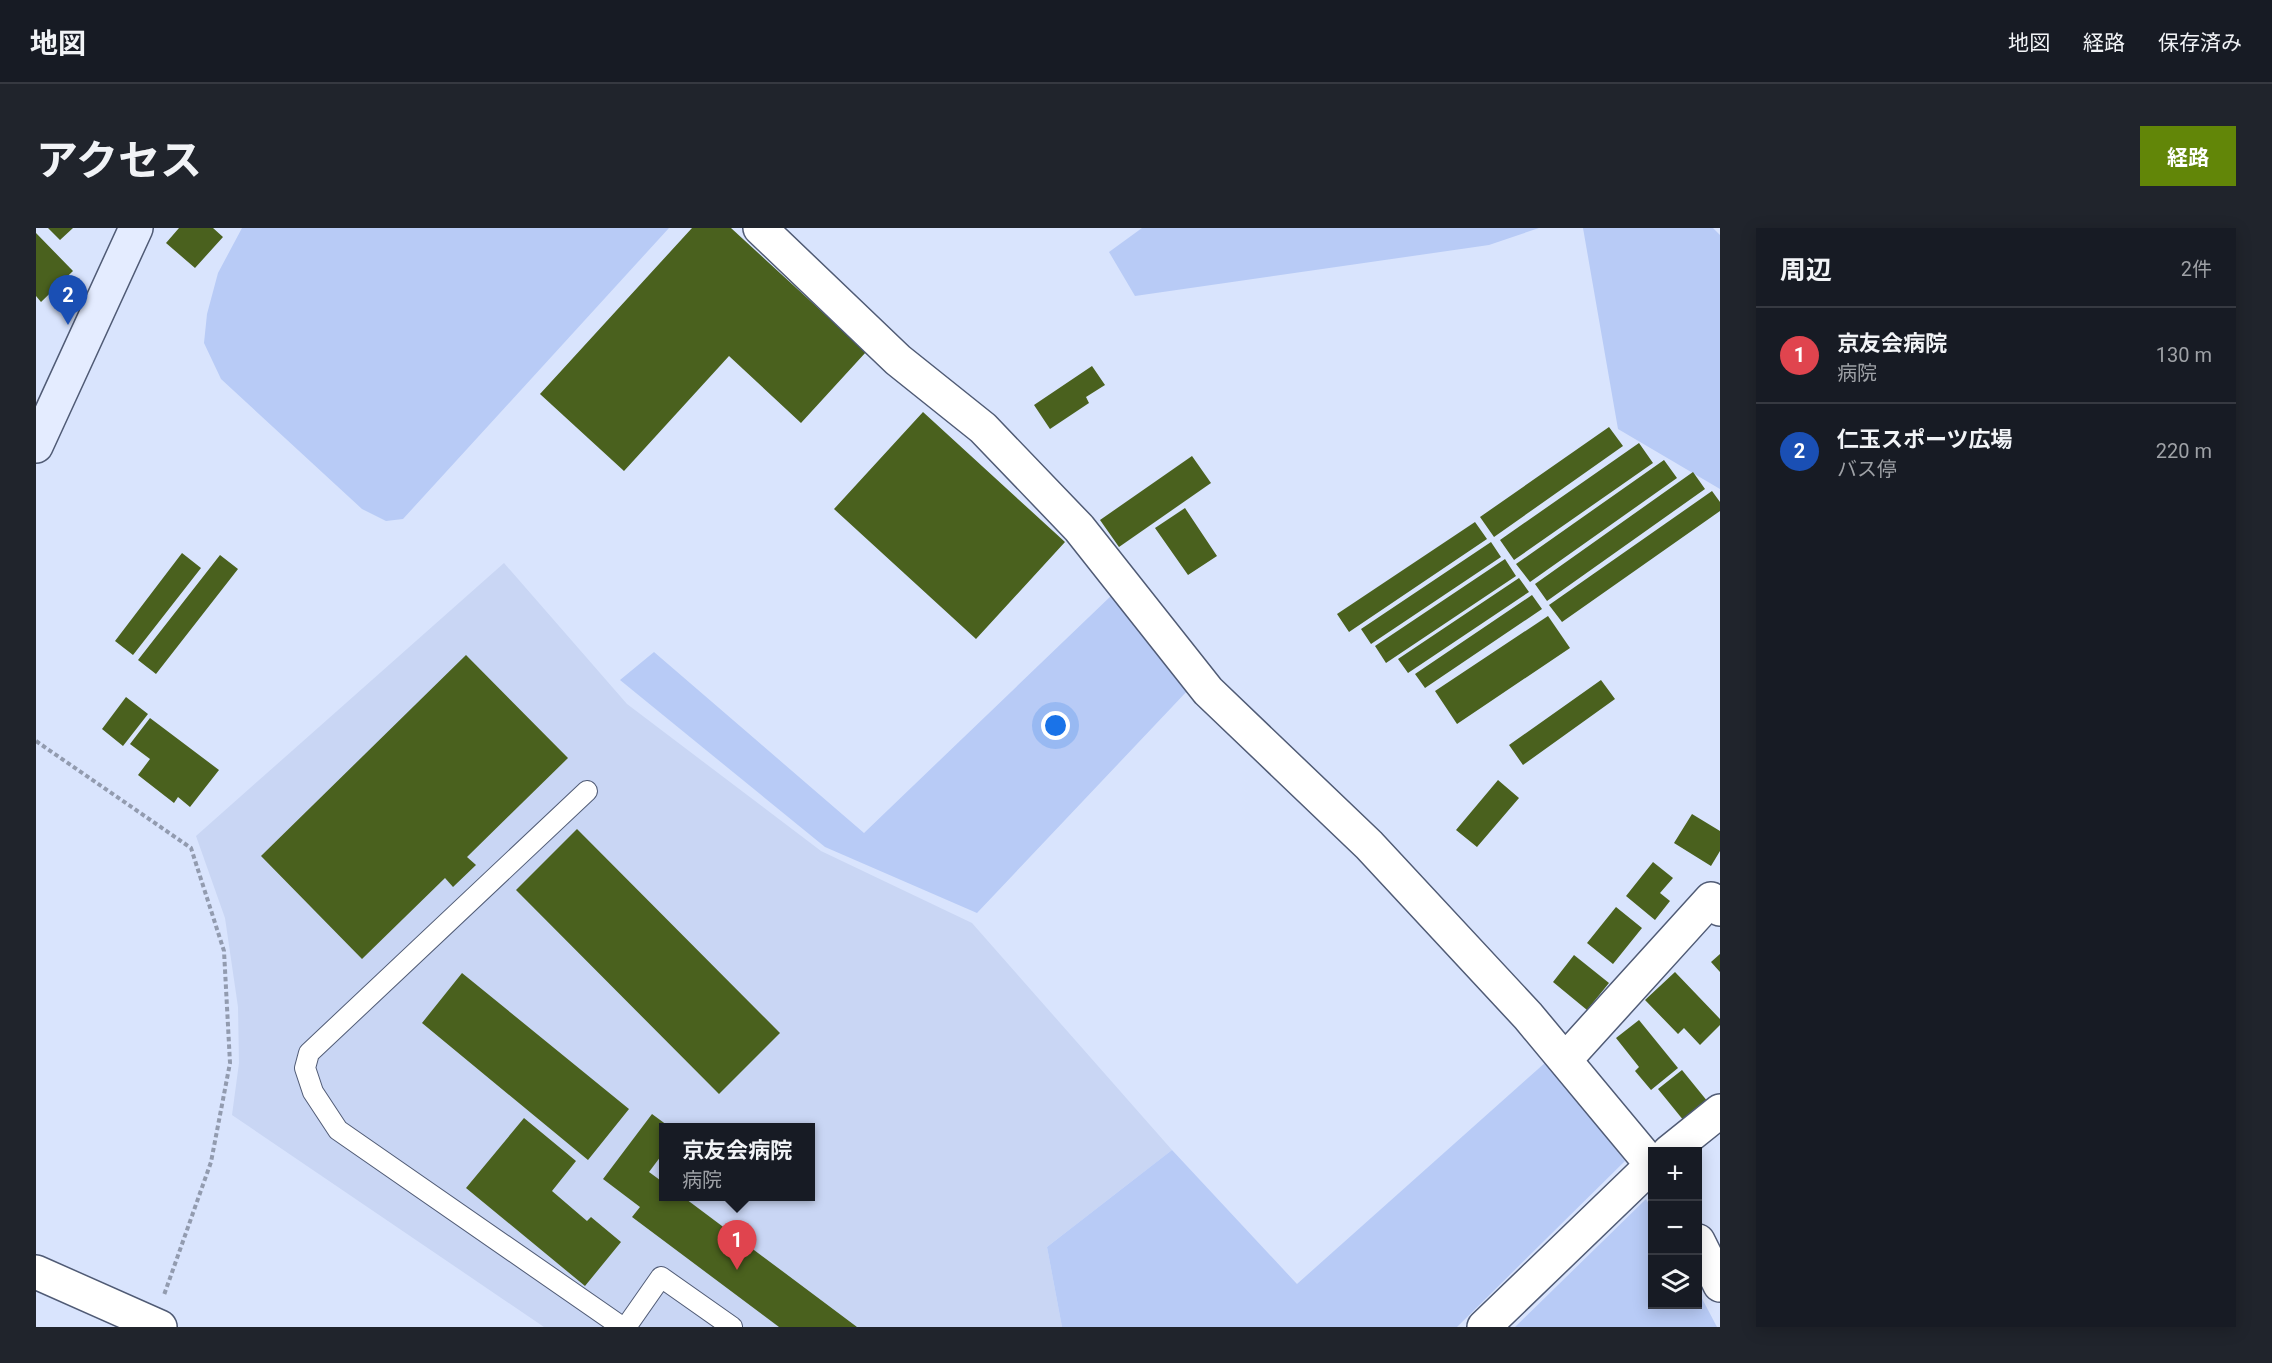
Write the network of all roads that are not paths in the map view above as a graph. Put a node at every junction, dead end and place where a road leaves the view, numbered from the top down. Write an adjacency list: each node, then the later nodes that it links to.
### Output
1 (136, 228): 3 (street)
2 (760, 228): 6 (street)
3 (36, 446)
4 (587, 790): 15 (lane)
5 (1720, 909): 6 (street)
6 (1565, 1060): 9 (street)
7 (1720, 1111): 8 (street)
8 (1675, 1147)
9 (1648, 1159)
10 (1648, 1170): 17 (street)
11 (1702, 1249): 13 (street)
12 (36, 1272): 14 (street)
13 (1720, 1285)
14 (157, 1326)
15 (624, 1327): 16 (lane)
16 (732, 1327)
17 (1484, 1327)

